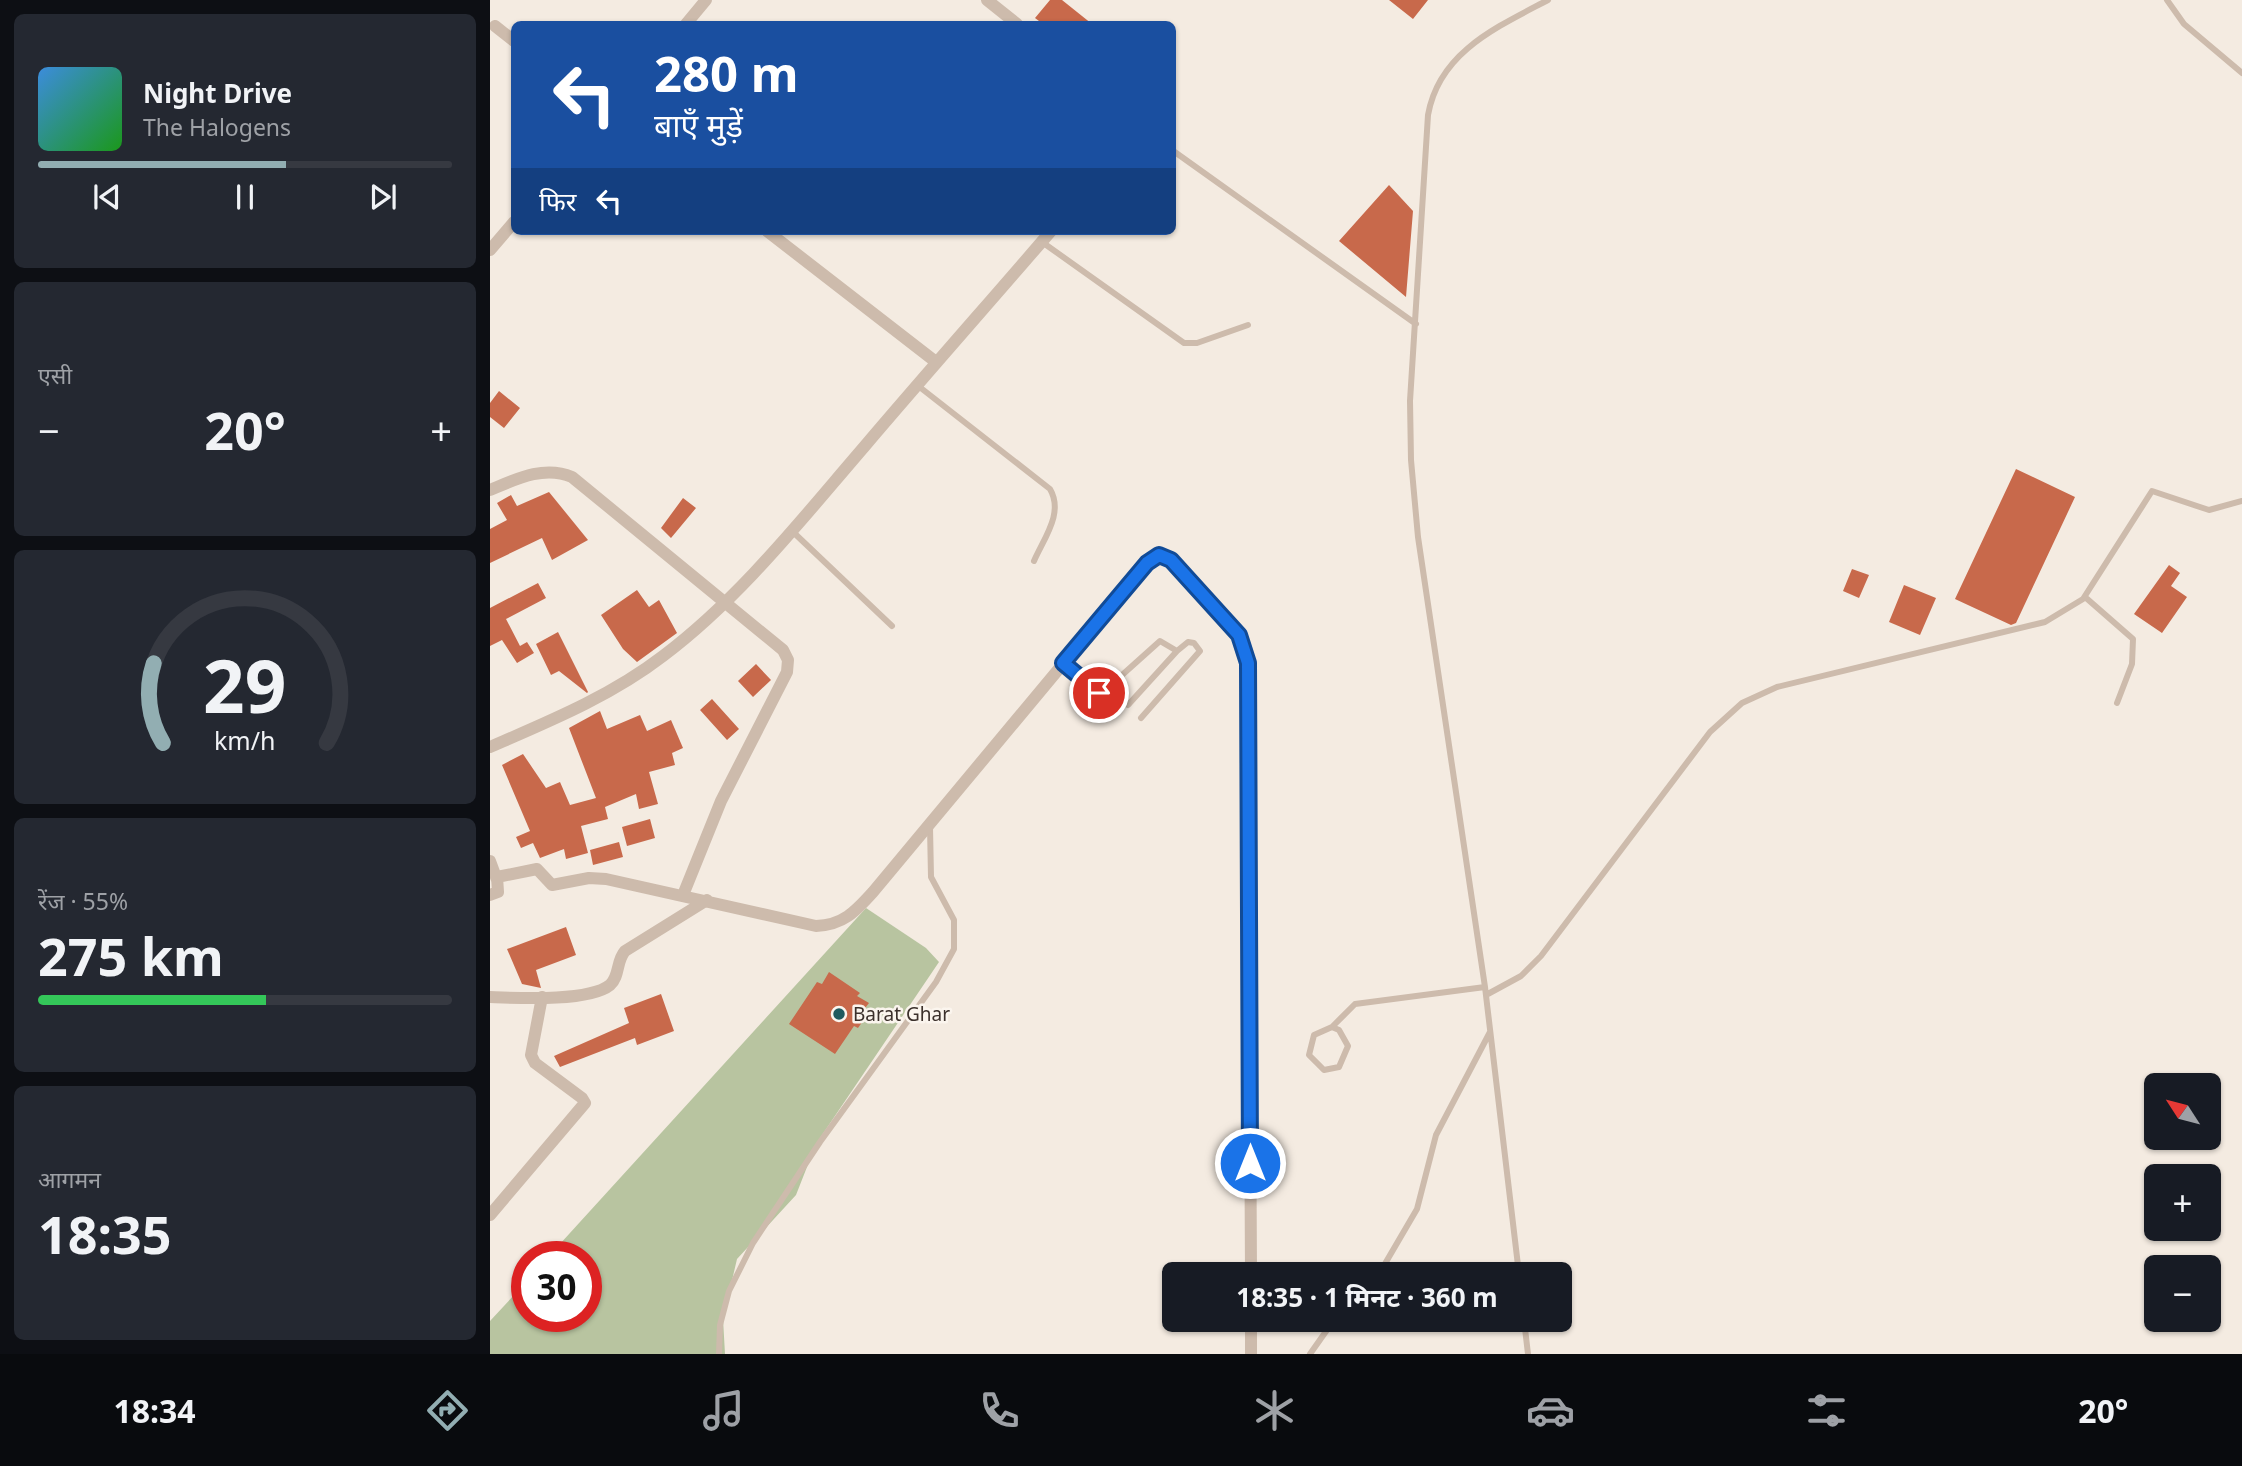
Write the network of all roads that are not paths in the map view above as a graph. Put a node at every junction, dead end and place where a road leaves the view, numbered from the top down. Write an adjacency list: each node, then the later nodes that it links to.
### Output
1 (706, 0): 5 (street)
2 (986, 0): 6 (street)
3 (1548, 0): 17 (lane)
4 (2167, 0): 9 (lane)
5 (688, 21)
6 (1013, 21)
7 (495, 26): 8 (street)
8 (511, 39)
9 (2242, 73)
10 (1176, 153): 17 (lane)
11 (511, 226): 15 (street)
12 (772, 235): 18 (street)
13 (1048, 235): 14 (street)
14 (1042, 242): 16 (lane); 18 (street)
15 (490, 250)
16 (1248, 324)
17 (1416, 324): 39 (lane)
18 (936, 362): 19 (street)
19 (917, 385): 22 (street); 23 (lane)
20 (490, 490): 25 (street)
21 (2242, 501): 24 (lane)
22 (792, 531): 25 (street); 26 (lane)
23 (1034, 561)
24 (2085, 597): 29 (lane); 39 (lane)
25 (726, 601): 32 (street); 37 (street)
26 (892, 626)
27 (1177, 651): 28 (lane); 30 (lane); 31 (lane)
28 (1063, 663): 33 (street); 45 (street)
29 (2117, 703)
30 (1128, 705)
31 (1140, 718)
32 (490, 747)
33 (930, 821): 38 (street); 51 (lane)
34 (490, 861): 35 (street)
35 (497, 880): 36 (street); 37 (street)
36 (490, 895)
37 (683, 895): 38 (street)
38 (706, 900): 41 (street)
39 (1486, 991): 42 (lane); 43 (lane)
40 (490, 997): 41 (street)
41 (542, 997): 44 (street)
42 (1332, 1027): 42 (lane)
43 (1490, 1031): 46 (lane); 47 (lane)
44 (490, 1215)
45 (1251, 1262)
46 (1386, 1262)
47 (1518, 1262)
48 (1251, 1332): 52 (street)
49 (1326, 1332): 53 (lane)
50 (1525, 1332): 54 (lane)
51 (719, 1354)
52 (1251, 1354)
53 (1310, 1354)
54 (1528, 1354)

